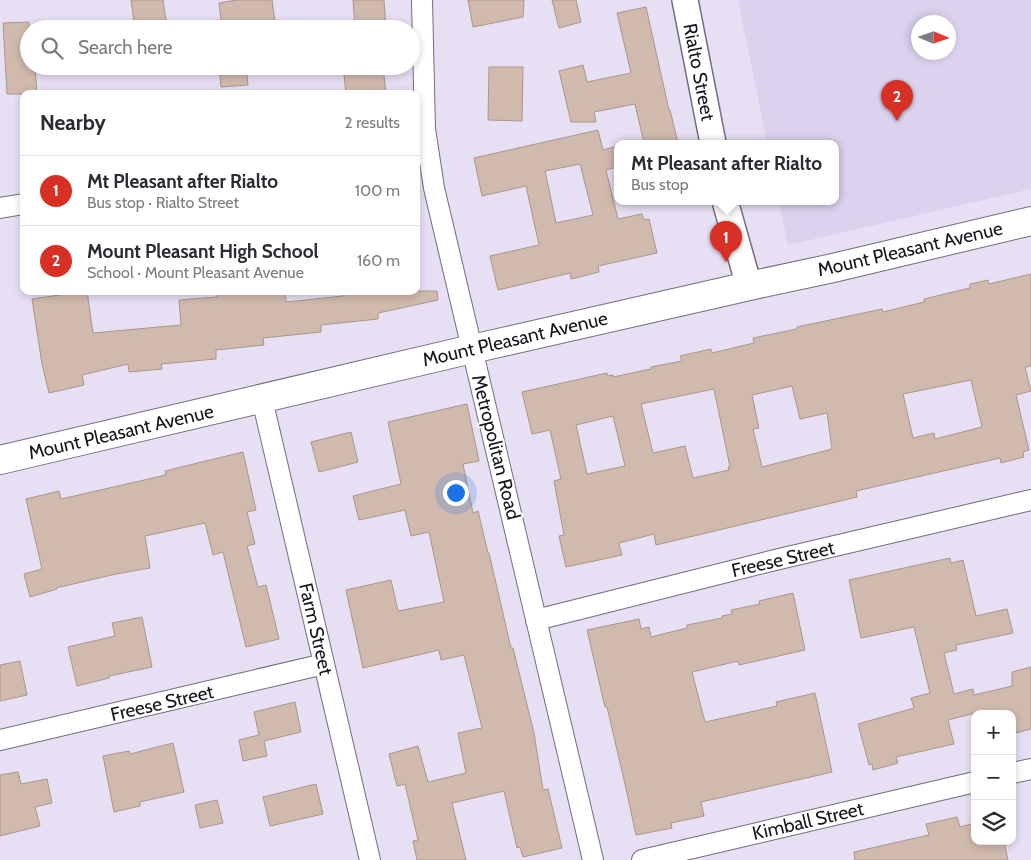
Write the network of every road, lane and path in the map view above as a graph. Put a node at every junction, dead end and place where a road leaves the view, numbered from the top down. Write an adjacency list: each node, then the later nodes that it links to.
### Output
1 (422, 0): 4 (street, Metropolitan Road)
2 (685, 0): 3 (street, Rialto Street)
3 (712, 140)
4 (422, 144): 10 (street, Metropolitan Road)
5 (20, 205): 7 (street)
6 (726, 205): 9 (street)
7 (0, 208)
8 (1031, 221): 9 (main road, Mount Pleasant Avenue)
9 (749, 286): 10 (main road, Mount Pleasant Avenue)
10 (472, 349): 11 (main road, Mount Pleasant Avenue); 14 (street, Metropolitan Road)
11 (262, 398): 12 (main road, Mount Pleasant Avenue); 15 (street, Farm Street)
12 (0, 458)
13 (1031, 500): 14 (street, Freese Street)
14 (536, 620): 21 (street, Metropolitan Road)
15 (324, 664): 16 (street, Freese Street); 20 (street, Farm Street)
16 (0, 740)
17 (1031, 768): 18 (street)
18 (1016, 772)
19 (971, 783): 22 (street, Kimball Street)
20 (370, 860)
21 (593, 860)
22 (642, 860)

